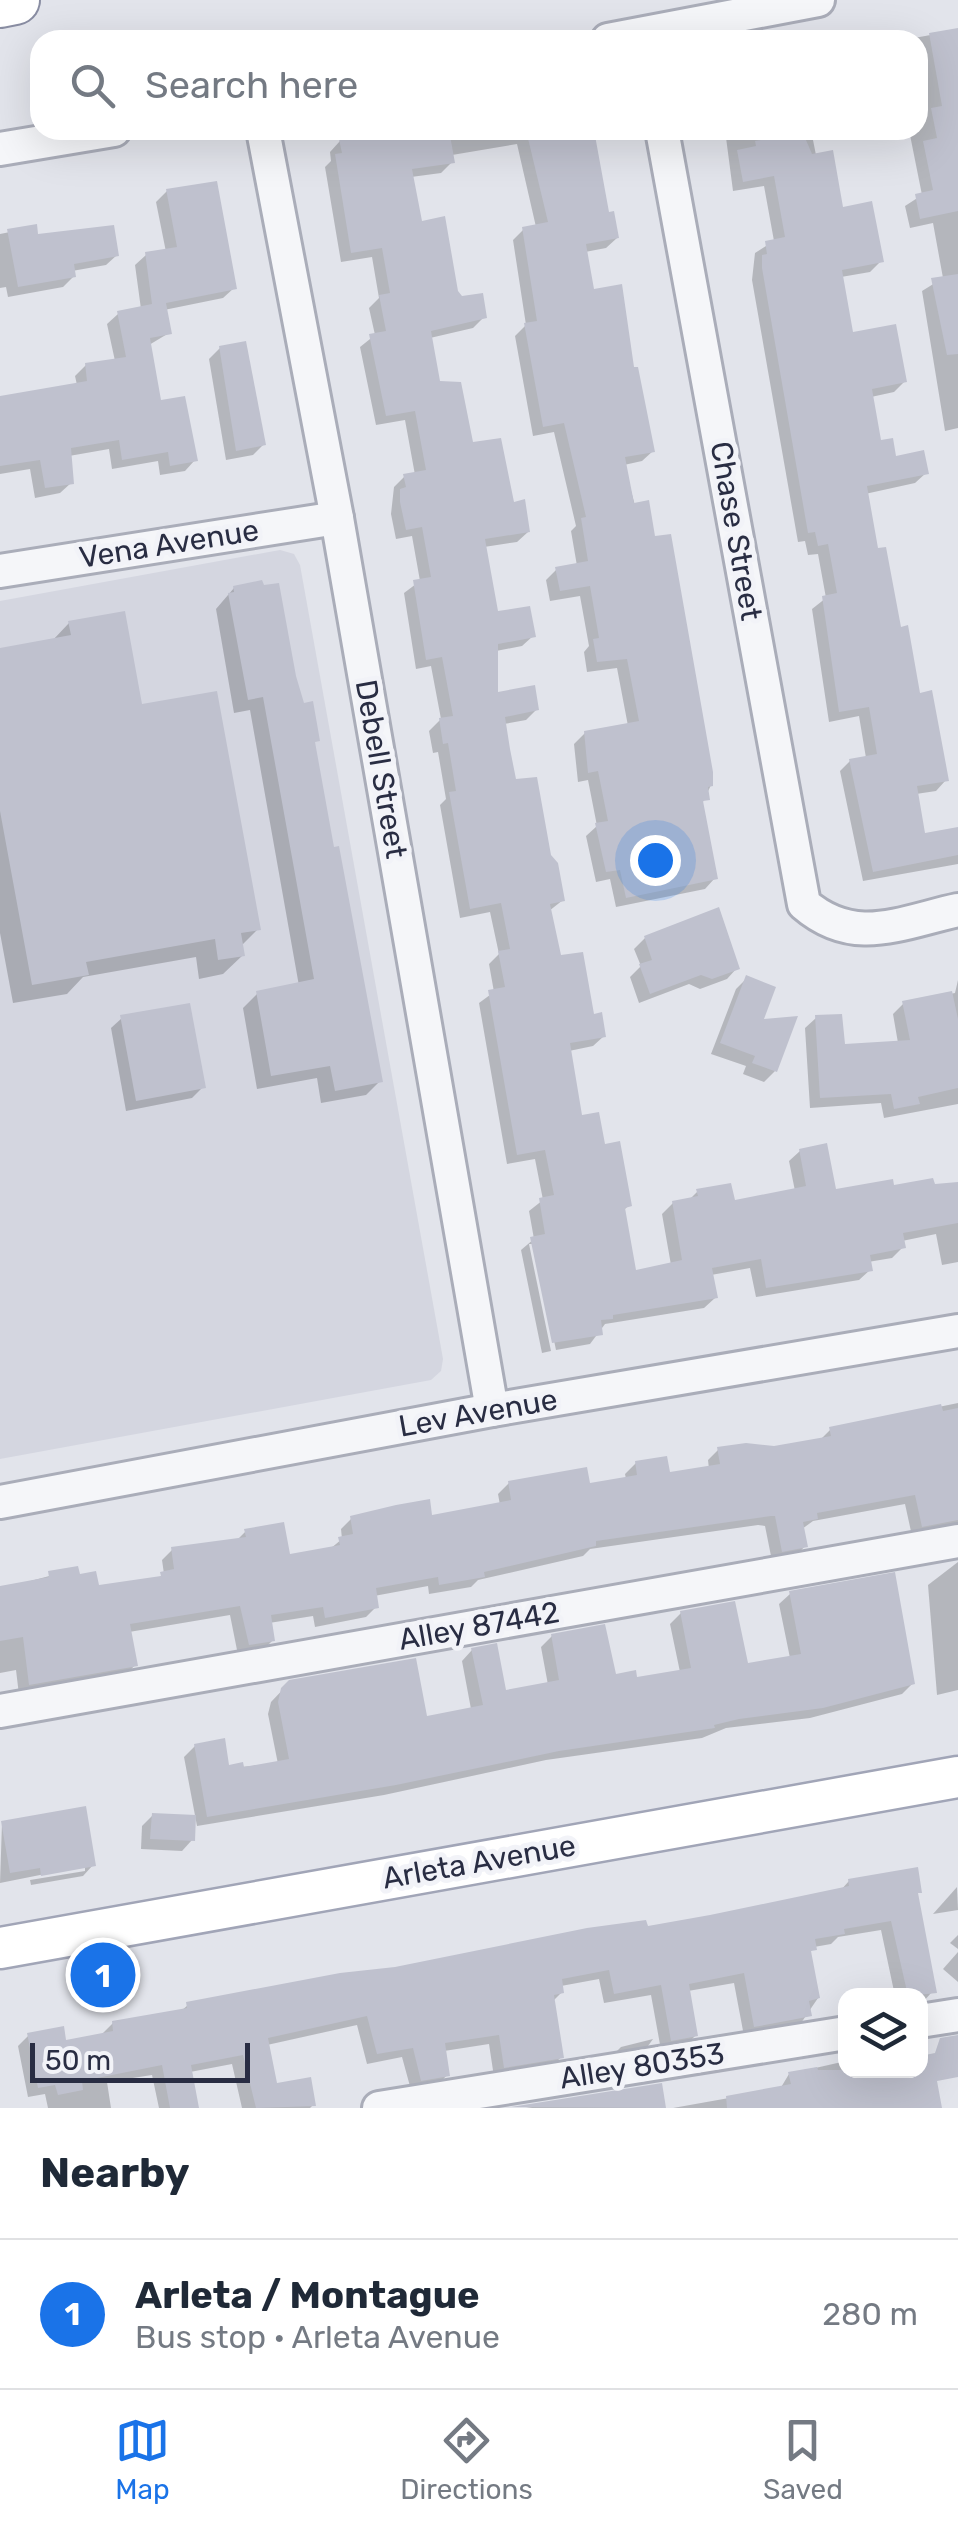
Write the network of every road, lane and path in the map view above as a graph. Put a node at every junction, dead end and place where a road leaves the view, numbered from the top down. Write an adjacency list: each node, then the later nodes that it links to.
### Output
1 (14, 0): 3 (highway)
2 (818, 0): 4 (street)
3 (0, 3)
4 (678, 30)
5 (57, 140): 8 (street)
6 (265, 140): 9 (street, Debell Street)
7 (664, 140): 11 (street, Chase Street)
8 (0, 150)
9 (337, 518): 10 (street, Vena Avenue); 13 (street, Debell Street)
10 (0, 571)
11 (958, 910)
12 (958, 1331): 13 (street, Lev Avenue)
13 (492, 1410): 14 (street, Lev Avenue)
14 (0, 1502)
15 (958, 1541): 16 (street, Alley 87442)
16 (0, 1712)
17 (958, 1777): 18 (main road, Arleta Avenue)
18 (0, 1948)
19 (958, 2015): 20 (street)
20 (928, 2020)
21 (838, 2034): 22 (street, Alley 80353)
22 (379, 2108)

